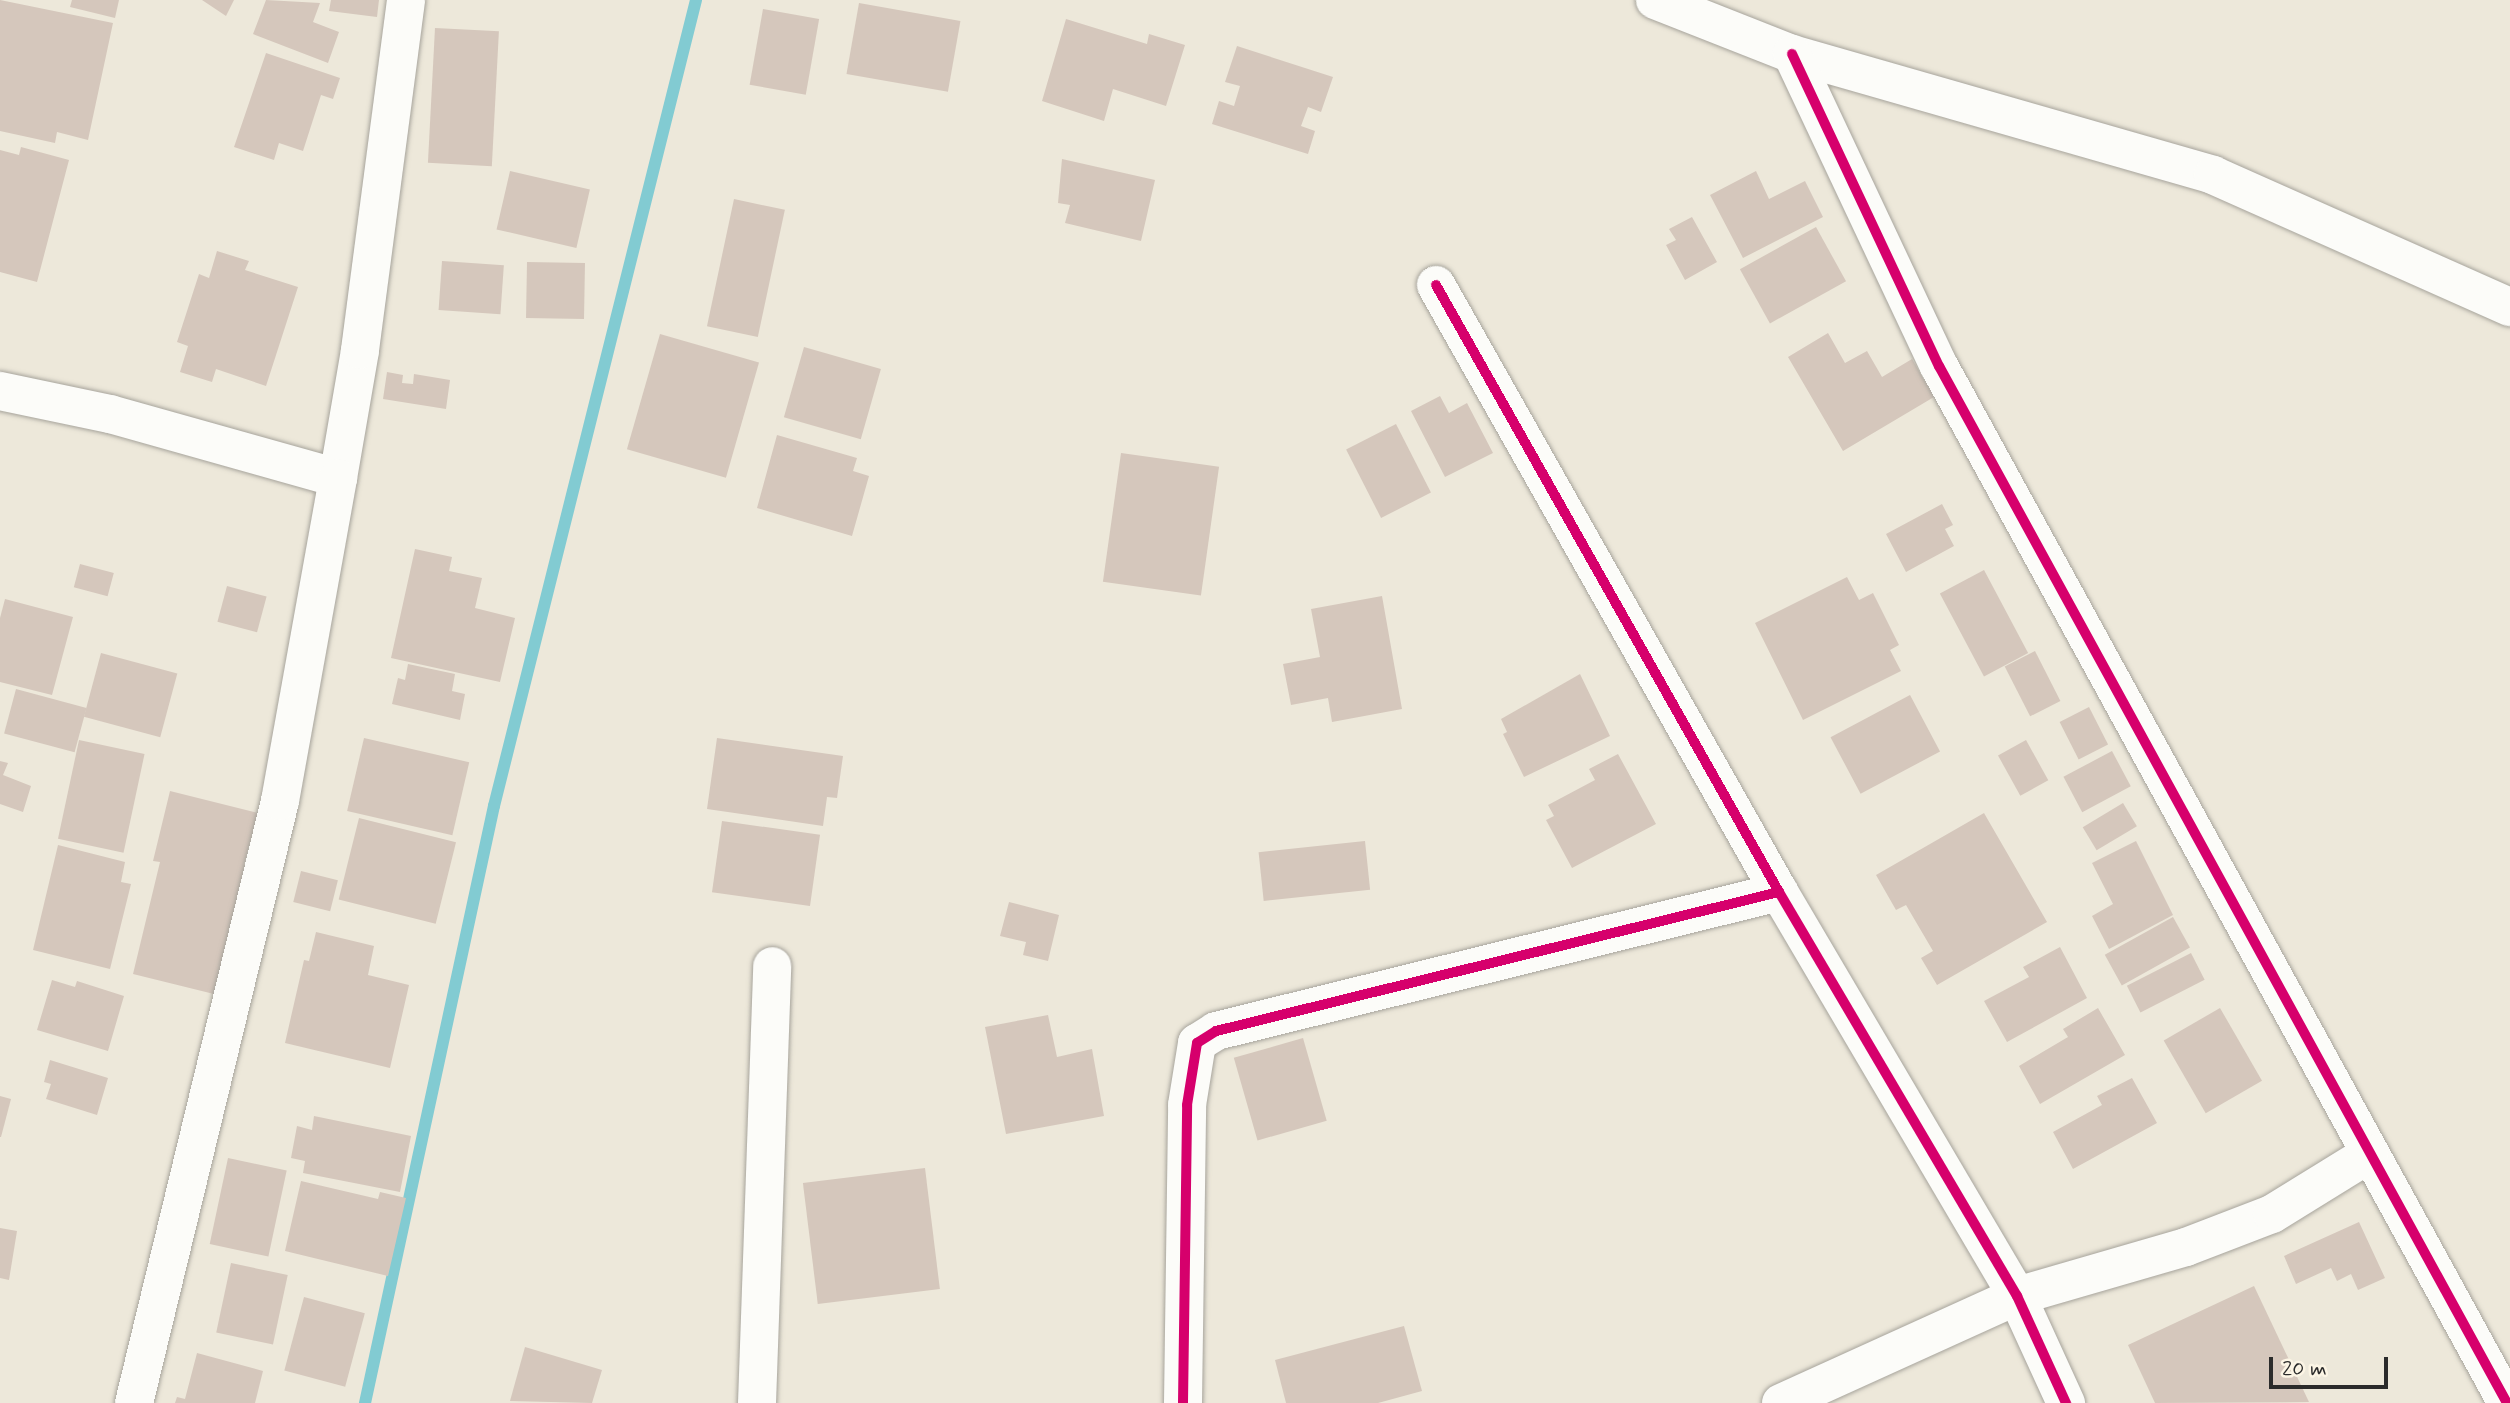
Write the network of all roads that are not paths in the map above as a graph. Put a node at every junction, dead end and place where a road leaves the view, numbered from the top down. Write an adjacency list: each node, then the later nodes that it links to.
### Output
1 (406, 0): 7 (street)
2 (1655, 0): 3 (street)
3 (1792, 54): 5 (street); 10 (street)
4 (1436, 285): 8 (street)
5 (2510, 307)
6 (0, 391): 7 (street)
7 (338, 478): 12 (street)
8 (1779, 891): 11 (street); 14 (street)
9 (772, 966): 13 (street)
10 (2369, 1154): 11 (street); 17 (street)
11 (2017, 1296): 15 (street); 16 (street)
12 (134, 1403)
13 (757, 1403)
14 (1183, 1403)
15 (1781, 1403)
16 (2066, 1403)
17 (2507, 1403)

